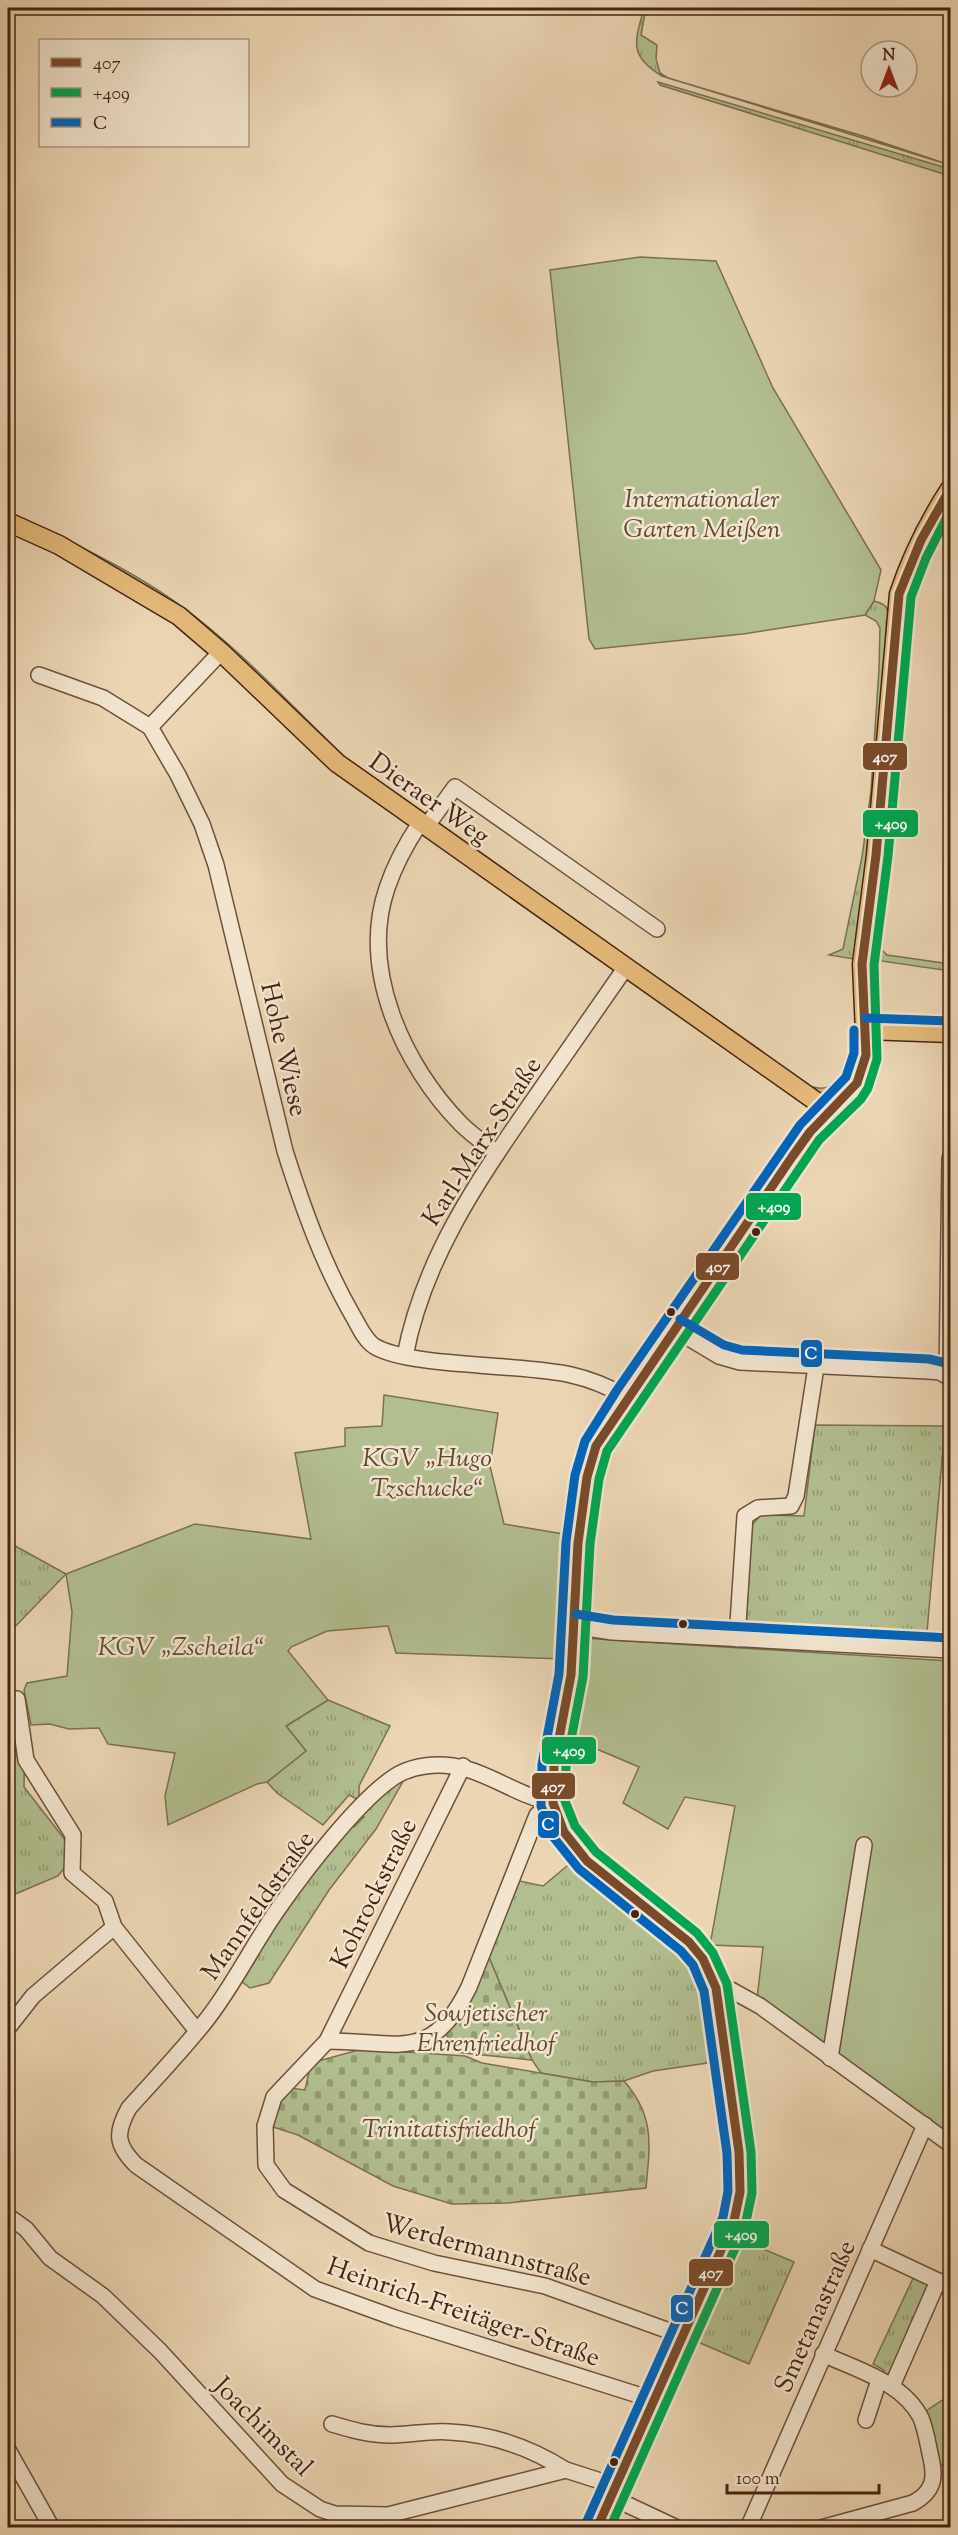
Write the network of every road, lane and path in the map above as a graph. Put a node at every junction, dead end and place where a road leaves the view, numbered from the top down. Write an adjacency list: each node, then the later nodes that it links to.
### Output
1 (951, 489): 9 (main road)
2 (8, 522): 3 (main road, Dieraer Weg)
3 (221, 652): 5 (street); 6 (main road, Dieraer Weg)
4 (39, 675): 5 (street)
5 (150, 727): 15 (street, Hohe Wiese)
6 (423, 825): 7 (street); 8 (main road, Dieraer Weg); 12 (street)
7 (657, 929)
8 (626, 967): 11 (main road, Dieraer Weg); 12 (street, Karl-Marx-Straße)
9 (866, 1030): 10 (main road); 11 (main road)
10 (951, 1033)
11 (831, 1112): 14 (main road)
12 (497, 1153): 15 (street, Karl-Marx-Straße)
13 (951, 1158): 17 (street)
14 (674, 1329): 16 (street); 18 (main road)
15 (405, 1356): 18 (street, Hohe Wiese)
16 (816, 1367): 17 (street); 20 (street)
17 (949, 1376)
18 (627, 1397): 19 (main road)
19 (574, 1626): 20 (street); 24 (main road)
20 (737, 1639): 21 (street)
21 (951, 1650)
22 (17, 1699): 26 (street)
23 (463, 1766): 24 (street, Mannfeldstraße); 29 (street, Mannfeldstraße); 30 (street, Kohrockstraße)
24 (553, 1803): 27 (main road); 30 (street)
25 (864, 1845): 31 (street)
26 (114, 1928): 28 (street); 29 (street)
27 (716, 1988): 31 (street); 38 (main road)
28 (8, 2028)
29 (196, 2031): 41 (street, Heinrich-Freitäger-Straße)
30 (327, 2041): 33 (street, Kohrockstraße)
31 (831, 2058): 32 (street)
32 (925, 2125): 34 (street); 36 (street, Smetanastraße)
33 (265, 2126): 38 (street, Werdermannstraße)
34 (951, 2144)
35 (8, 2216): 45 (street, Joachimstal)
36 (870, 2249): 37 (street); 39 (street, Smetanastraße)
37 (944, 2283): 40 (street)
38 (683, 2336): 41 (main road)
39 (823, 2354): 40 (street); 50 (street, Smetanastraße)
40 (885, 2383): 42 (street); 51 (street)
41 (654, 2400): 46 (main road)
42 (866, 2420)
43 (332, 2424): 45 (street)
44 (8, 2450): 47 (street)
45 (566, 2470): 46 (street)
46 (613, 2491): 48 (main road); 49 (street)
47 (52, 2528)
48 (597, 2528)
49 (677, 2528)
50 (748, 2528)
51 (821, 2528)

